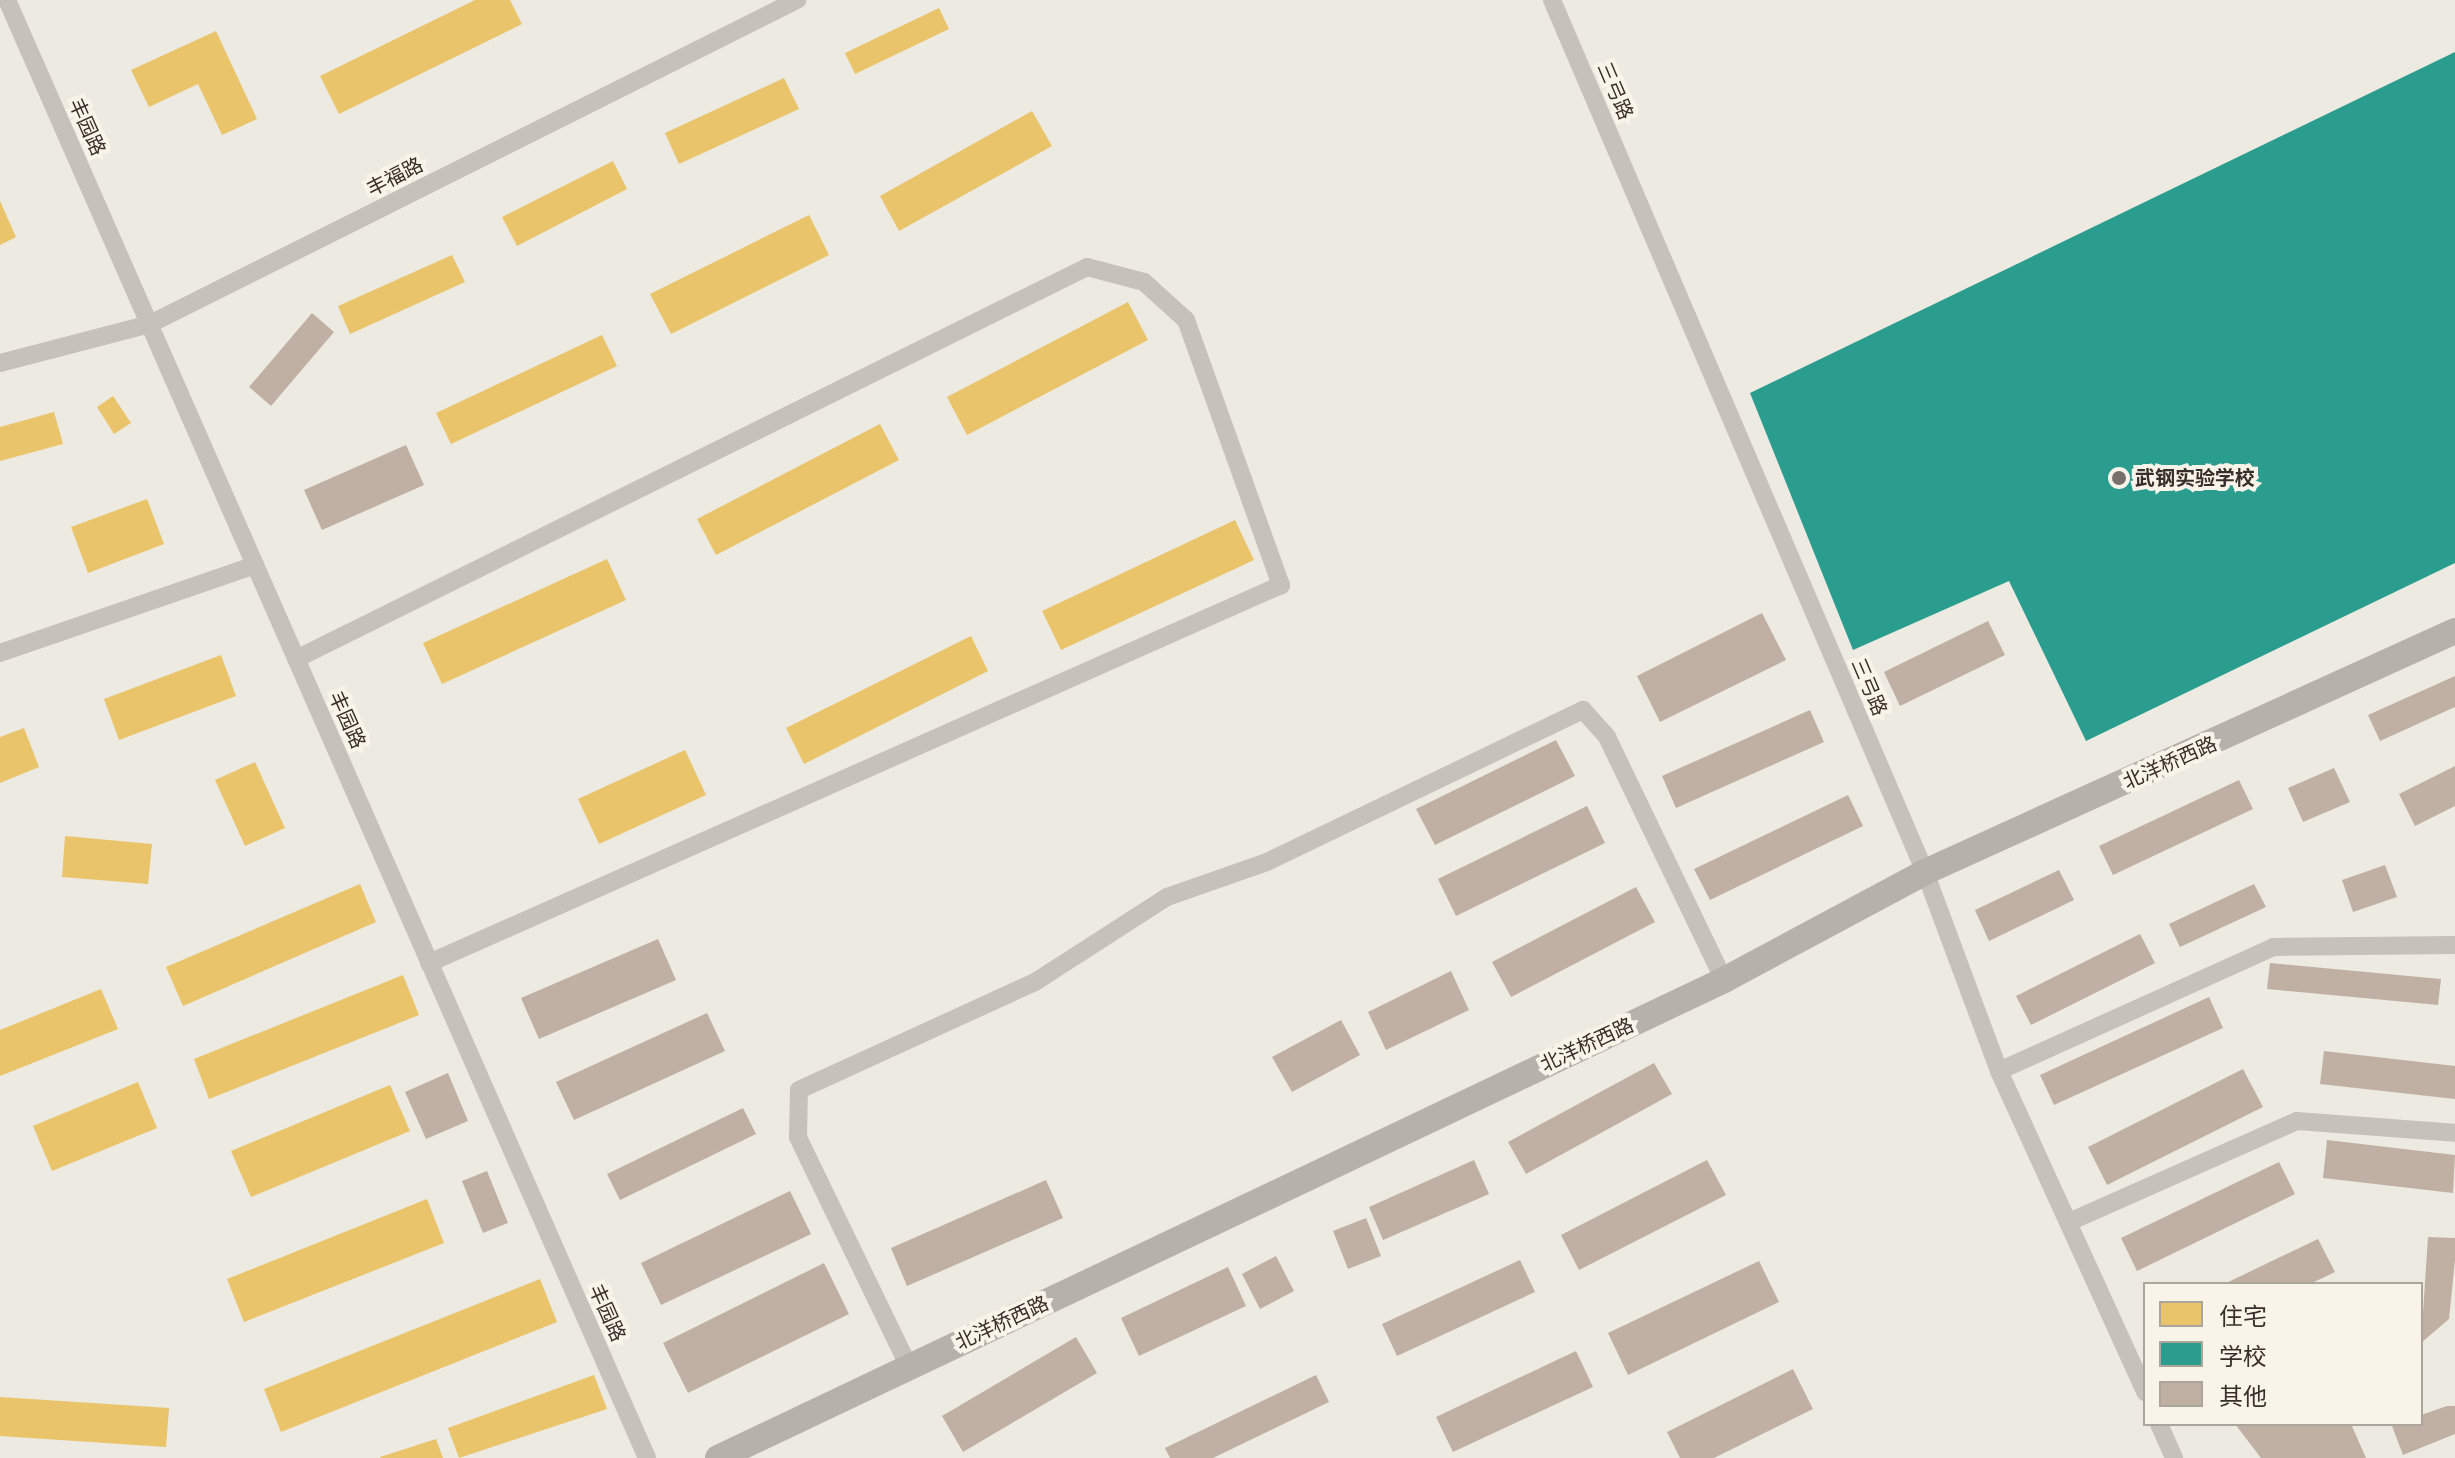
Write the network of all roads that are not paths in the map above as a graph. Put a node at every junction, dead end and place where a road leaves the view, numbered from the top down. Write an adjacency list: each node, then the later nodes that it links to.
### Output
1 (7, 0): 4 (street, 丰园路)
2 (797, 0): 4 (street, 丰福路)
3 (1552, 0): 10 (street, 三弓路)
4 (150, 324): 5 (street, 丰福路); 6 (street, 丰园路)
5 (0, 363)
6 (255, 565): 8 (street); 9 (street, 丰园路)
7 (2455, 631): 10 (main road, 北洋桥西路)
8 (0, 653)
9 (296, 659): 12 (street, 丰园路); 12 (street)
10 (1925, 872): 13 (main road, 北洋桥西路); 14 (street, 三弓路)
11 (2455, 945): 14 (street)
12 (429, 963): 20 (street, 丰园路)
13 (1724, 980): 17 (main road, 北洋桥西路); 17 (street)
14 (1999, 1071): 16 (street, 三弓路)
15 (2455, 1133): 16 (street)
16 (2069, 1222): 18 (street, 三弓路)
17 (909, 1367): 21 (main road, 北洋桥西路)
18 (2143, 1388)
19 (2160, 1426): 22 (street)
20 (647, 1458)
21 (718, 1458)
22 (2174, 1458)

